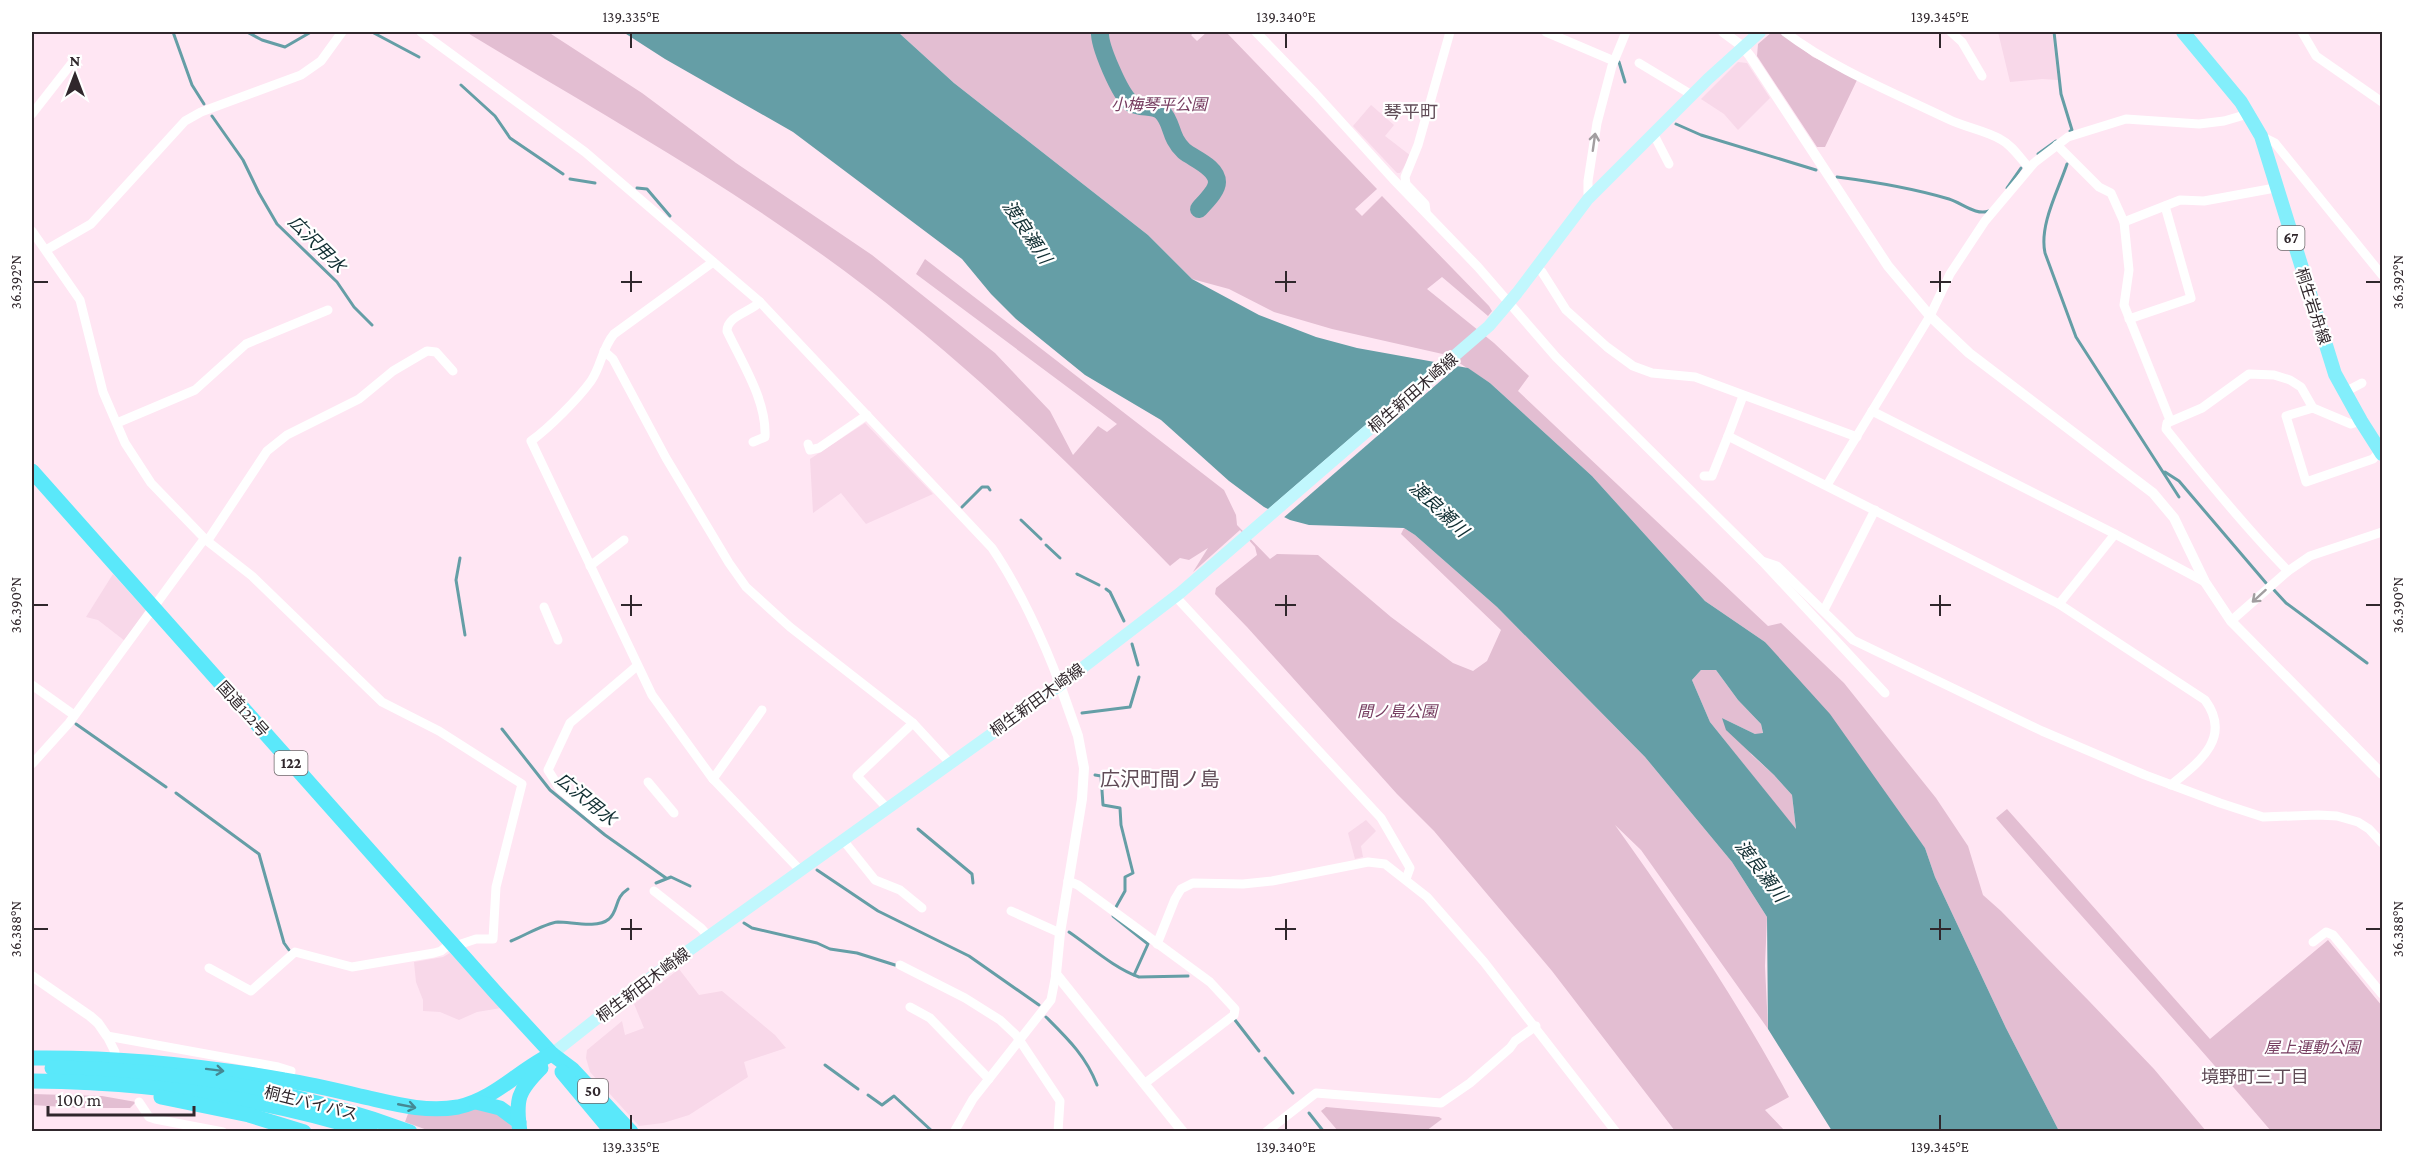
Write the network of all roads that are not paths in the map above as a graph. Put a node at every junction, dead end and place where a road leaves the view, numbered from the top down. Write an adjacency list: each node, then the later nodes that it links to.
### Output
1 (342, 32): 33 (street)
2 (421, 32): 34 (street)
3 (1256, 32): 30 (street)
4 (1450, 32): 30 (street)
5 (1546, 32): 15 (street)
6 (1626, 32): 15 (street)
7 (1723, 32): 13 (street)
8 (1760, 32): 13 (main road, 桐生新田木崎線)
9 (1785, 32): 26 (street)
10 (1952, 32): 17 (street)
11 (2184, 32): 21 (main road, 桐生岩舟線 / 67)
12 (2302, 32): 19 (street)
13 (1742, 46): 18 (main road, 桐生新田木崎線); 40 (street)
14 (75, 59): 20 (street)
15 (1614, 61): 28 (street, one-way to 15)
16 (1639, 63): 18 (street)
17 (1982, 76)
18 (1692, 95): 22 (main road, 桐生新田木崎線)
19 (2382, 102)
20 (32, 114)
21 (2248, 114): 23 (main road, 桐生岩舟線 / 67); 24 (street)
22 (1653, 133): 25 (street); 28 (main road, 桐生新田木崎線)
23 (2260, 136): 27 (main road, 桐生岩舟線 / 67); 36 (street)
24 (2057, 145): 26 (street); 31 (street)
25 (1668, 164)
26 (2029, 168): 40 (street)
27 (2275, 188): 29 (street); 45 (main road, 桐生岩舟線 / 67)
28 (1588, 200): 35 (main road, 桐生新田木崎線)
29 (2165, 206): 31 (street); 41 (street)
30 (1426, 214): 38 (street)
31 (2124, 222): 41 (street)
32 (32, 231): 33 (street)
33 (46, 250): 52 (street)
34 (713, 262): 37 (street); 42 (street)
35 (1537, 267): 38 (main road, 桐生新田木崎線); 46 (street)
36 (2382, 275)
37 (760, 302): 49 (street); 55 (street)
38 (1508, 303): 66 (street); 70 (main road, 桐生新田木崎線)
39 (328, 310): 52 (street)
40 (1930, 316): 48 (street); 69 (street)
41 (2129, 319): 50 (street)
42 (604, 351): 67 (street); 83 (street)
43 (453, 371): 64 (street)
44 (2362, 383): 45 (street)
45 (2345, 392): 51 (main road, 桐生岩舟線 / 67)
46 (1743, 396): 53 (street); 54 (street)
47 (2313, 408): 50 (street); 51 (street); 57 (street)
48 (1872, 411): 54 (street); 63 (street)
49 (867, 415): 56 (street); 79 (street)
50 (2170, 420): 68 (street)
51 (2361, 422): 57 (main road, 桐生岩舟線 / 67)
52 (117, 423): 64 (street)
53 (1728, 436): 59 (street); 60 (street)
54 (1857, 437): 60 (street)
55 (753, 442)
56 (808, 444)
57 (2381, 451)
58 (32, 471): 73 (highway, 国道122号 / 122)
59 (1704, 477)
60 (1827, 485): 61 (street)
61 (1875, 510): 71 (street); 74 (street)
62 (2382, 532): 68 (street)
63 (2115, 534): 69 (street); 71 (street)
64 (206, 540): 73 (street); 104 (street)
65 (624, 540): 67 (street)
66 (1762, 561): 74 (street); 80 (street)
67 (590, 567): 77 (street)
68 (2288, 571): 75 (street, one-way to 75)
69 (2205, 582): 75 (street)
70 (1176, 597): 79 (main road, 桐生新田木崎線); 96 (street)
71 (2059, 604): 89 (street)
72 (544, 608): 76 (street)
73 (154, 609): 82 (street); 104 (highway, 国道122号 / 122)
74 (1824, 610): 89 (street)
75 (2231, 621): 86 (street)
76 (558, 639)
77 (637, 666): 87 (street); 92 (street)
78 (32, 685): 82 (street)
79 (1060, 685): 84 (main road, 桐生新田木崎線); 97 (street)
80 (1885, 693)
81 (762, 710): 87 (street)
82 (74, 715): 85 (street)
83 (913, 723): 84 (street); 90 (street)
84 (950, 763): 90 (main road, 桐生新田木崎線)
85 (32, 764)
86 (2382, 774)
87 (713, 779): 95 (street)
88 (648, 782): 91 (street)
89 (2171, 785): 94 (street)
90 (887, 808): 93 (main road, 桐生新田木崎線)
91 (674, 813)
92 (615, 816)
93 (843, 840): 95 (main road, 桐生新田木崎線); 99 (street)
94 (2382, 843)
95 (801, 871): 102 (main road, 桐生新田木崎線)
96 (1406, 879): 105 (street); 112 (street)
97 (1068, 881): 101 (street); 105 (street)
98 (654, 891): 102 (street)
99 (922, 908)
100 (1011, 911): 101 (street)
101 (1060, 933): 108 (street)
102 (708, 936): 116 (main road, 桐生新田木崎線)
103 (2313, 942): 110 (street)
104 (453, 944): 107 (street); 116 (highway, 国道122号 / 122)
105 (1157, 944): 122 (street)
106 (900, 965): 114 (street)
107 (209, 968)
108 (1056, 974): 114 (street); 122 (street)
109 (32, 976): 113 (street)
110 (2382, 994)
111 (910, 1007): 119 (street)
112 (1536, 1026): 135 (street); 136 (street)
113 (106, 1036): 115 (street); 120 (street)
114 (1019, 1040): 119 (street); 133 (street)
115 (115, 1053)
116 (552, 1054): 124 (highway); 125 (highway); 130 (highway, 国道122号 / 50); 131 (highway, 国道122号 / 50)
117 (32, 1058): 120 (highway, one-way to 120)
118 (32, 1068): 129 (highway, 桐生バイパス)
119 (989, 1079): 132 (street)
120 (288, 1081): 124 (highway, one-way to 124)
121 (32, 1082): 127 (highway); 128 (highway, 桐生バイパス)
122 (1144, 1084): 134 (street)
123 (139, 1102): 126 (street)
124 (476, 1102): 125 (highway)
125 (519, 1127)
126 (223, 1131)
127 (304, 1131)
128 (371, 1131)
129 (410, 1131)
130 (612, 1131)
131 (632, 1131)
132 (954, 1131)
133 (1058, 1131)
134 (1183, 1131)
135 (1266, 1131)
136 (1616, 1131)

